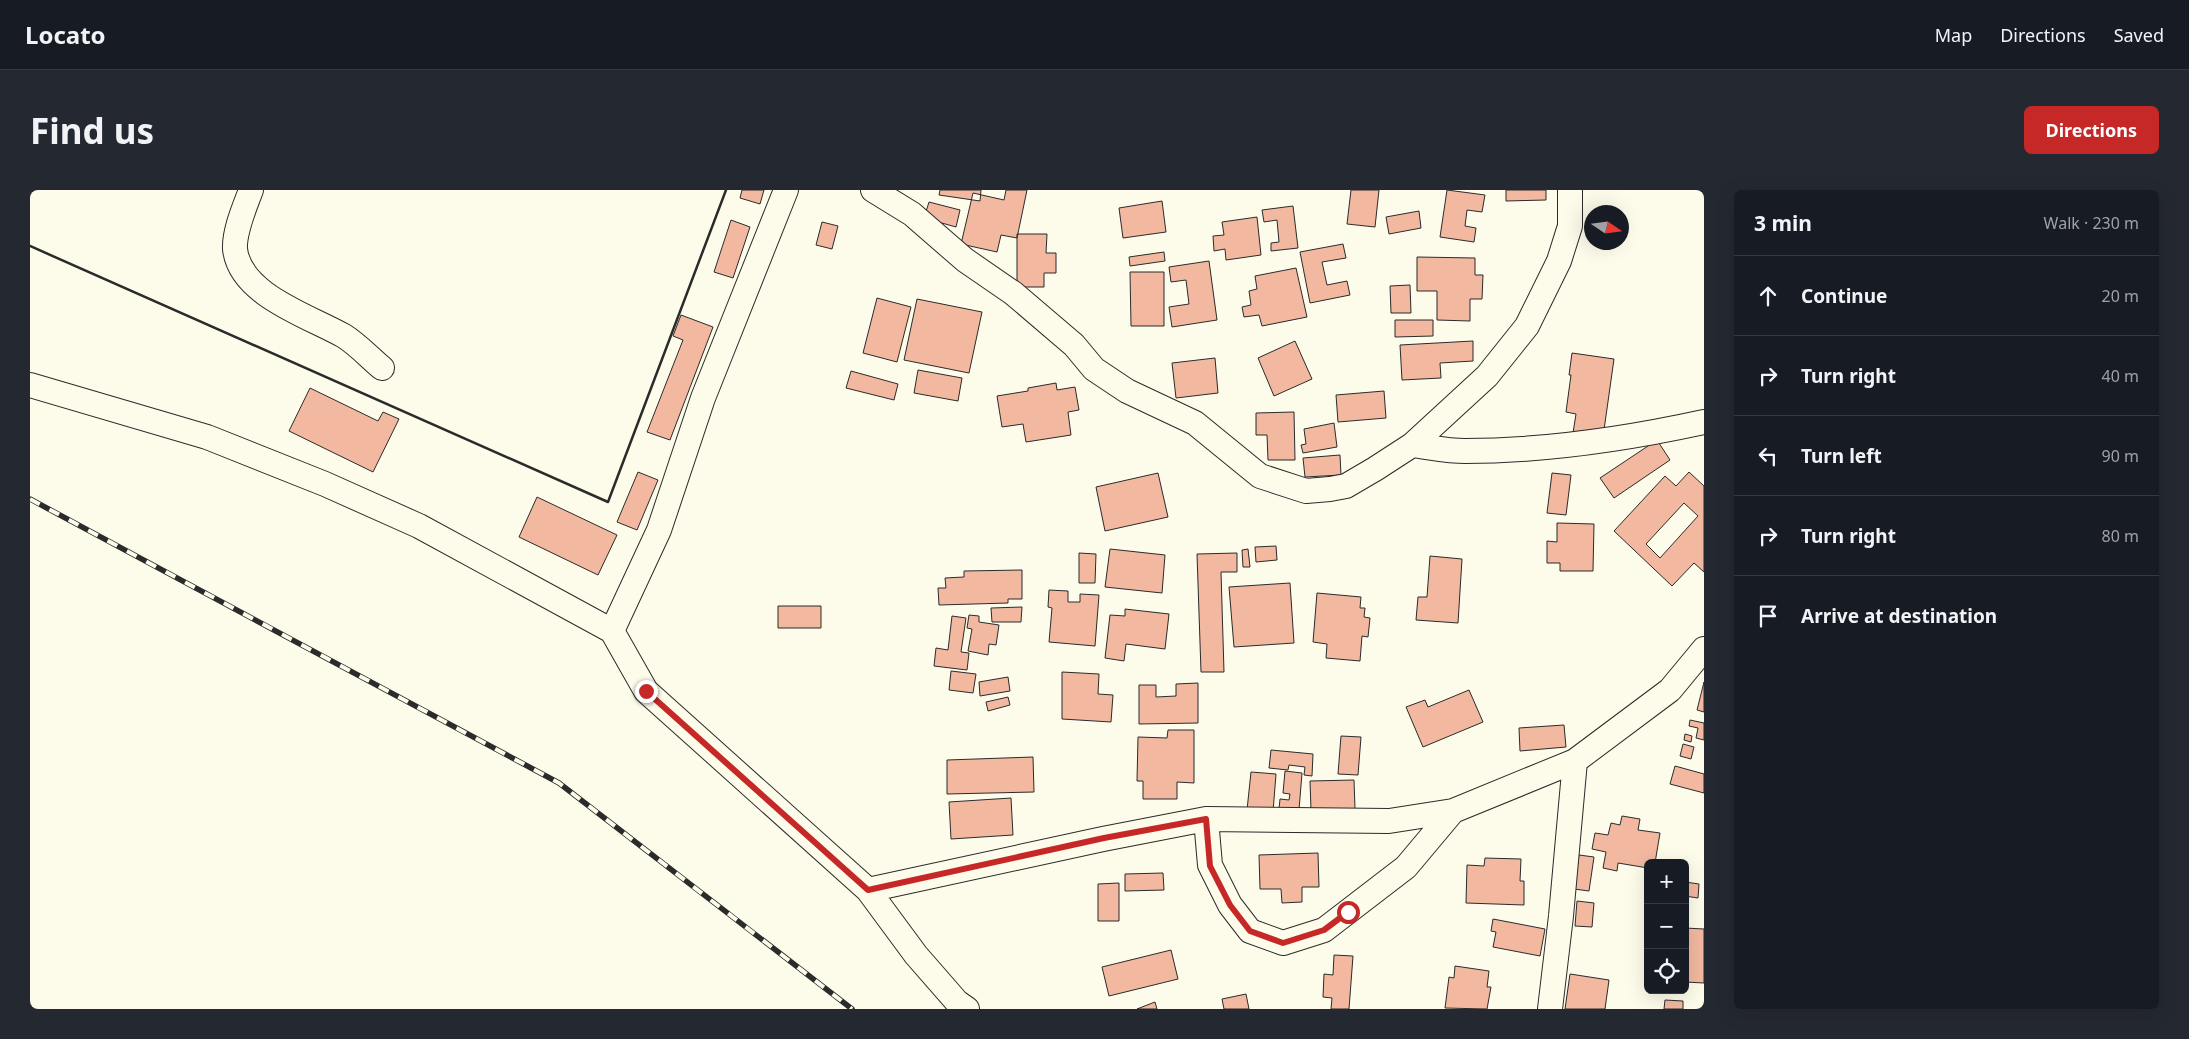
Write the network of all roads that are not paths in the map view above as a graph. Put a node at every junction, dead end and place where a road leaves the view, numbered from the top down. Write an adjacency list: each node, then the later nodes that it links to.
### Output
1 (251, 190): 5 (street)
2 (786, 190): 9 (street)
3 (873, 190): 8 (street)
4 (1570, 190): 8 (street)
5 (382, 368)
6 (30, 384): 9 (street)
7 (1704, 422): 8 (street)
8 (1412, 444)
9 (612, 631): 14 (street)
10 (1704, 649): 11 (street)
11 (1575, 761): 12 (street); 16 (street)
12 (1453, 812): 13 (street); 13 (street)
13 (1206, 819): 14 (street)
14 (868, 890): 15 (street)
15 (967, 1009)
16 (1550, 1009)

